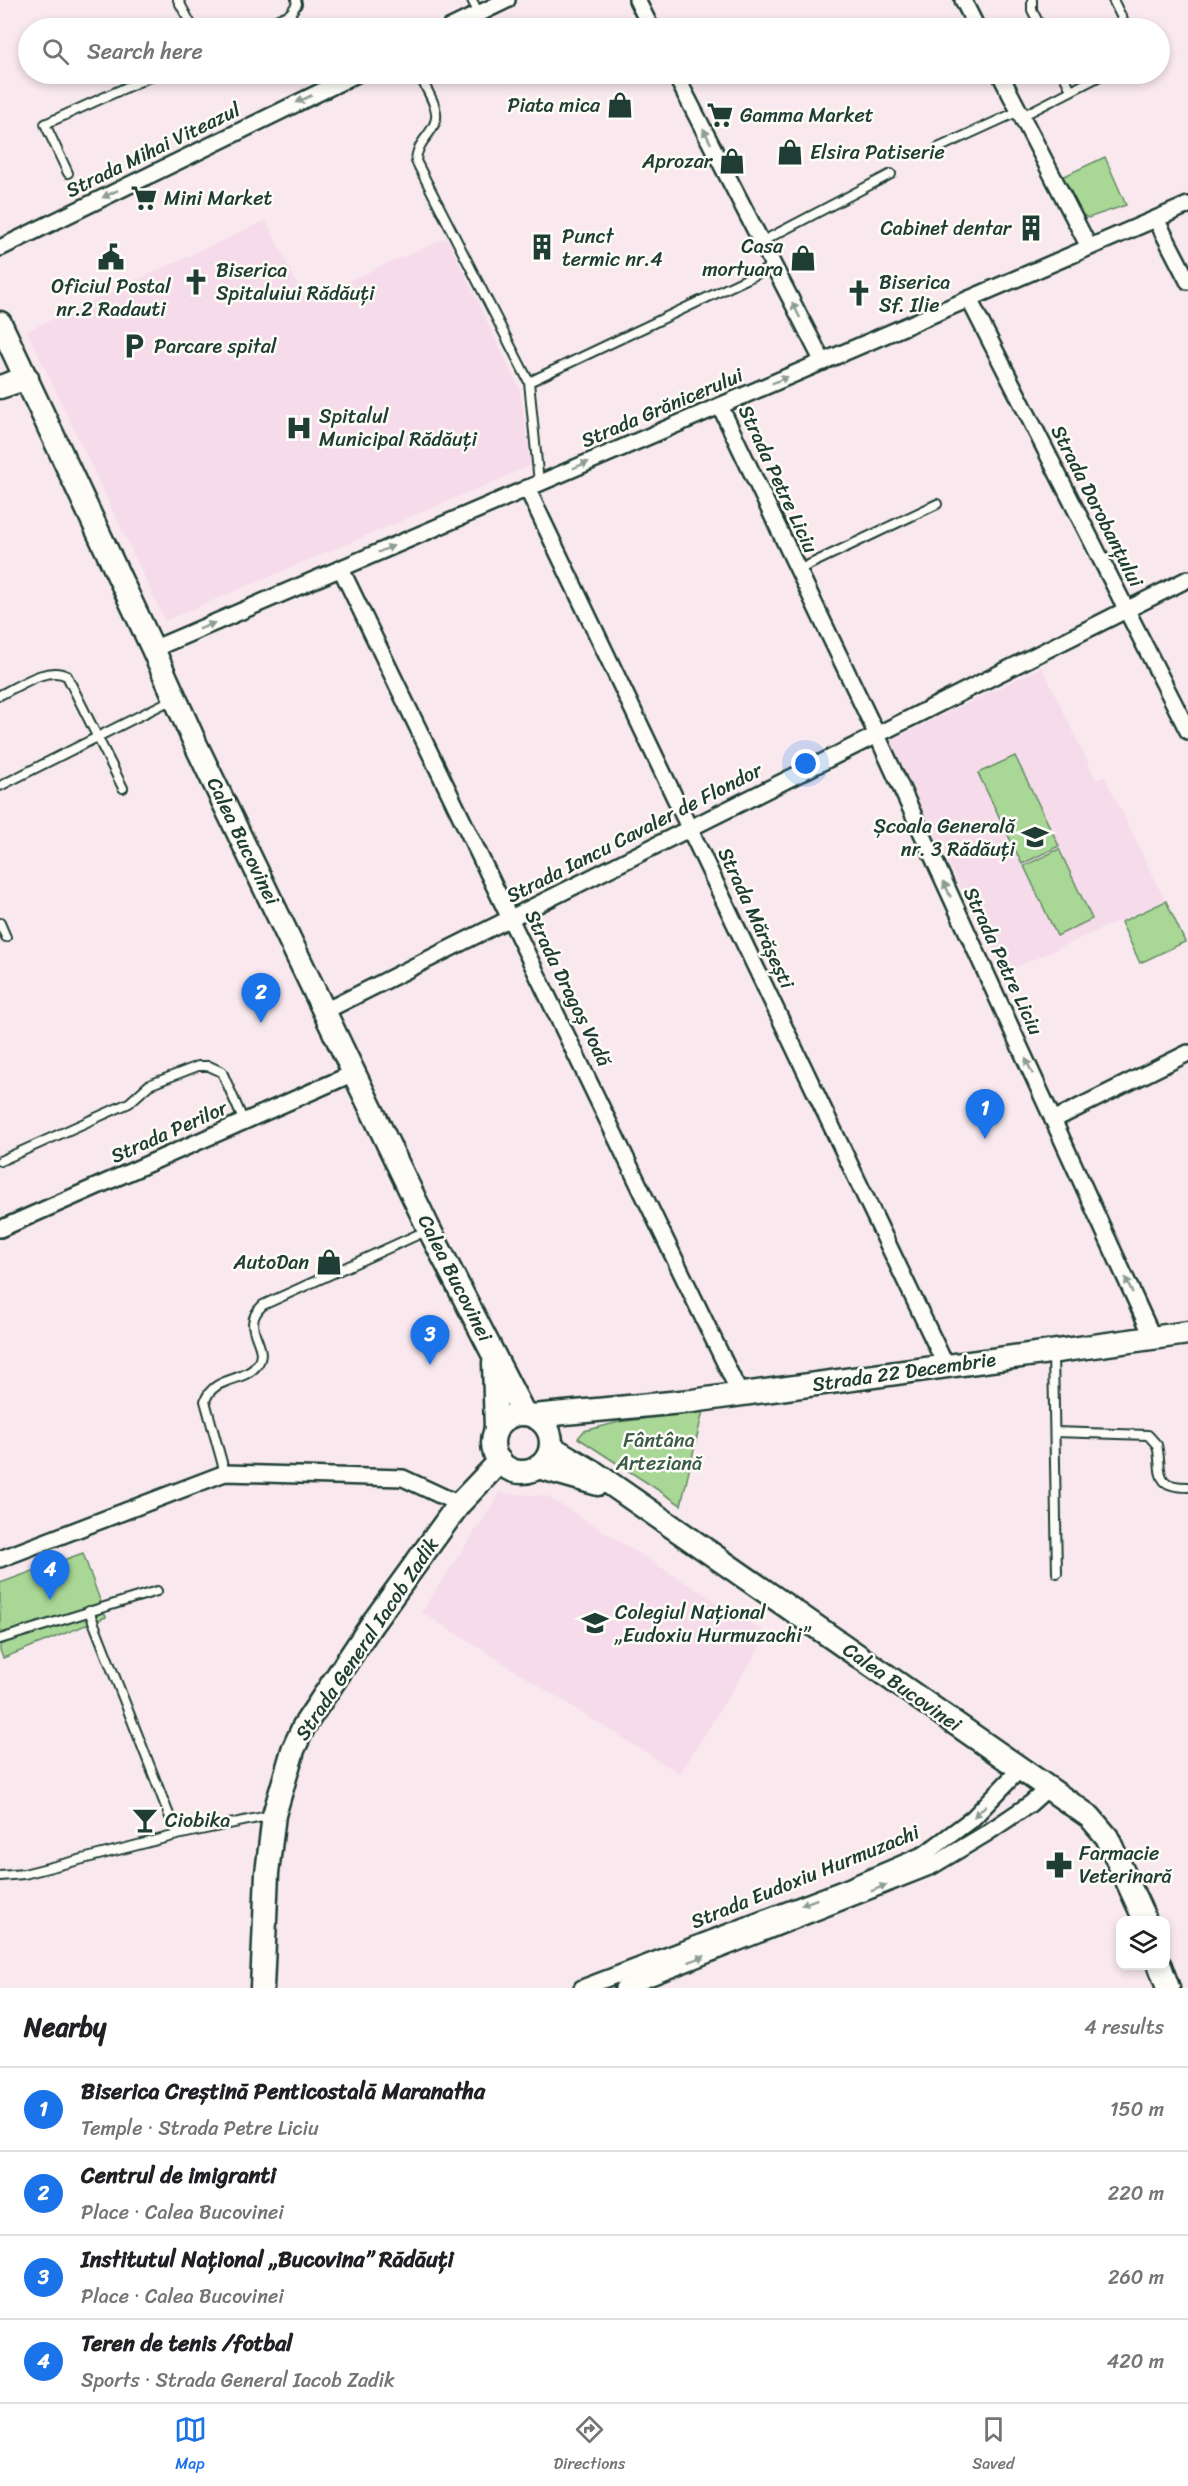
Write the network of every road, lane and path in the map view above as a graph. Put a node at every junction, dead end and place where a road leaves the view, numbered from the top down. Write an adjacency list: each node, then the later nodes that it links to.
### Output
1 (178, 0): 10 (lane)
2 (296, 0): 9 (lane)
3 (507, 0): 8 (street)
4 (637, 0): 14 (street)
5 (963, 0): 15 (street)
6 (1032, 0): 16 (lane)
7 (1113, 0): 17 (lane)
8 (476, 7): 13 (street)
9 (290, 14): 11 (lane); 12 (lane)
10 (188, 18)
11 (281, 18)
12 (292, 18)
13 (462, 18)
14 (646, 18)
15 (972, 18)
16 (1036, 18)
17 (1122, 18)
18 (134, 84): 28 (lane)
19 (317, 84): 33 (street, Strada Mihai Viteazul, one-way to 33)
20 (424, 84): 41 (lane)
21 (680, 84): 32 (street, one-way to 21)
22 (1005, 84): 26 (street)
23 (1068, 84): 25 (lane)
24 (1083, 84): 25 (lane)
25 (1071, 90): 26 (lane)
26 (1021, 114): 27 (lane); 34 (street)
27 (938, 148)
28 (68, 173)
29 (891, 174): 32 (lane)
30 (1188, 205): 31 (street, Strada Grănicerului)
31 (1156, 219): 34 (street, Strada Grănicerului); 36 (street)
32 (761, 242): 35 (street)
33 (0, 248)
34 (1089, 248): 37 (street, Strada Grănicerului)
35 (774, 266): 39 (street, one-way to 35); 41 (lane)
36 (1188, 281)
37 (969, 299): 39 (street, Strada Grănicerului); 49 (street, Strada Dorobanțului)
38 (0, 323): 40 (main road, Calea Bucovinei)
39 (823, 362): 43 (street, Strada Grănicerului, one-way to 39)
40 (27, 378): 42 (main road); 50 (main road, Calea Bucovinei)
41 (529, 382): 44 (lane)
42 (0, 387)
43 (720, 406): 44 (street, Strada Grănicerului, one-way to 43); 47 (street, Strada Petre Liciu)
44 (533, 486): 46 (street, Strada Grănicerului, one-way to 44); 58 (street, Strada Mărășești)
45 (937, 504): 47 (lane, Strada Petre Liciu)
46 (341, 568): 50 (street, Strada Grănicerului, one-way to 46); 59 (street, Strada Dragoș Vodă)
47 (798, 570): 54 (street, Strada Petre Liciu)
48 (1188, 579): 49 (street, Strada Iancu Cavaler de Flondor)
49 (1126, 610): 53 (street, Strada Dorobanțului); 54 (street, Strada Iancu Cavaler de Flondor)
50 (153, 649): 52 (main road, Calea Bucovinei)
51 (0, 695): 55 (lane)
52 (175, 698): 55 (lane); 62 (main road, Calea Bucovinei)
53 (1188, 731)
54 (877, 735): 58 (street, Strada Iancu Cavaler de Flondor); 65 (street, Strada Petre Liciu, one-way to 54)
55 (98, 737): 56 (lane); 57 (lane)
56 (0, 786)
57 (123, 788)
58 (690, 828): 59 (street, Strada Iancu Cavaler de Flondor); 74 (street, Strada Mărășești)
59 (510, 918): 62 (street, Strada Iancu Cavaler de Flondor); 75 (street, Strada Dragoș Vodă)
60 (0, 923): 61 (lane)
61 (6, 937)
62 (325, 1011): 64 (main road, Calea Bucovinei)
63 (1188, 1053): 65 (street)
64 (354, 1073): 66 (street, Strada Perilor); 69 (main road, Calea Bucovinei)
65 (1053, 1120): 71 (street, Strada Petre Liciu, one-way to 65)
66 (244, 1122): 67 (lane); 68 (street, Strada Perilor)
67 (0, 1161)
68 (0, 1229)
69 (429, 1229): 73 (main road, Calea Bucovinei); 83 (lane)
70 (1188, 1333): 71 (main road, Strada 22 Decembrie)
71 (1153, 1338): 72 (main road, Strada 22 Decembrie)
72 (1053, 1351): 74 (main road, Strada 22 Decembrie); 78 (lane)
73 (494, 1355): 77 (main road, Calea Bucovinei); 79 (main road, Calea Bucovinei)
74 (946, 1366): 75 (main road, Strada 22 Decembrie)
75 (740, 1394): 76 (main road, Strada 22 Decembrie)
76 (619, 1406): 77 (main road, Strada 22 Decembrie); 80 (main road, Strada 22 Decembrie)
77 (528, 1415): 79 (main road); 80 (main road)
78 (1055, 1432): 84 (lane); 88 (lane)
79 (495, 1434): 81 (main road); 86 (main road, Strada General Iacob Zadik)
80 (550, 1440): 82 (main road); 85 (main road, Calea Bucovinei)
81 (500, 1461): 82 (main road); 86 (main road, Strada General Iacob Zadik)
82 (538, 1467): 85 (main road, Calea Bucovinei)
83 (225, 1473): 86 (street); 87 (street)
84 (1188, 1487)
85 (617, 1489): 92 (main road, Calea Bucovinei)
86 (459, 1504): 94 (main road, Strada General Iacob Zadik)
87 (0, 1559)
88 (1057, 1574)
89 (157, 1591): 90 (lane)
90 (89, 1611): 91 (lane); 95 (lane)
91 (0, 1639)
92 (1020, 1769): 93 (main road, Calea Bucovinei); 100 (street, Strada Eudoxiu Hurmuzachi, one-way to 100)
93 (1048, 1788): 97 (main road, Calea Bucovinei); 101 (street, Strada Eudoxiu Hurmuzachi, one-way to 93)
94 (274, 1815): 95 (lane); 99 (main road, Strada General Iacob Zadik)
95 (177, 1835): 96 (lane)
96 (0, 1875)
97 (1142, 1916)
98 (1162, 1970): 102 (main road)
99 (262, 1988)
100 (582, 1988)
101 (623, 1988)
102 (1168, 1988)

